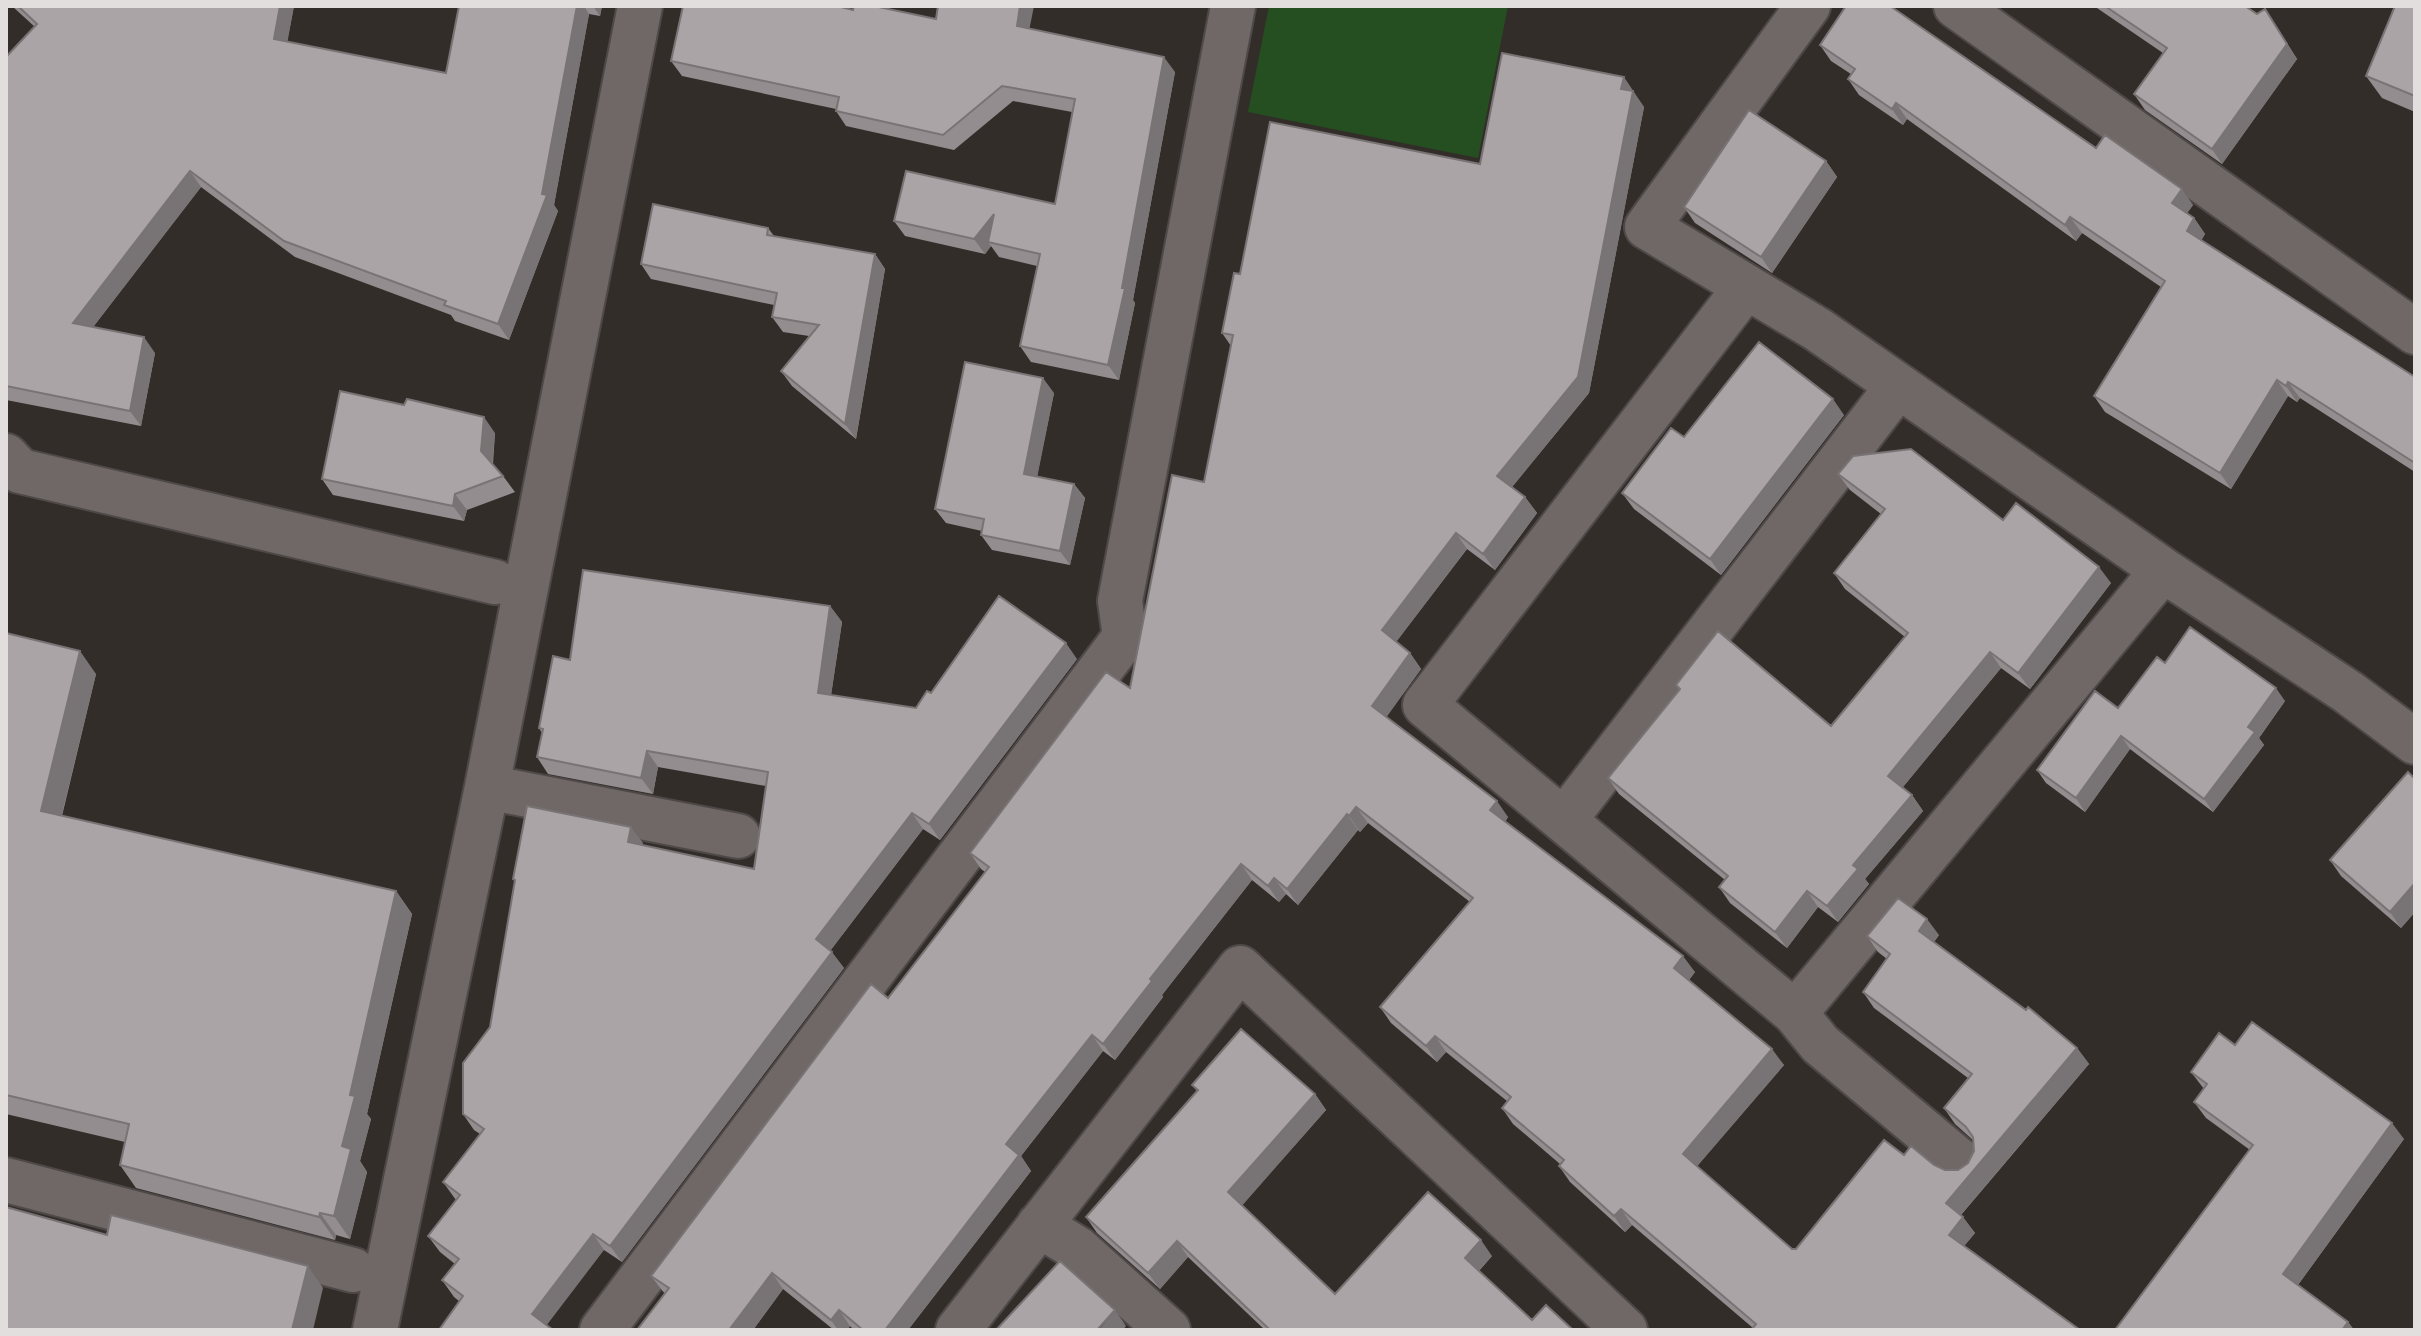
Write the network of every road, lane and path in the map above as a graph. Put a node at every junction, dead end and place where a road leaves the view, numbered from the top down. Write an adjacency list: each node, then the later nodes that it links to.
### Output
1 (640, 6): 12 (street)
2 (1233, 6): 21 (street)
3 (1808, 6): 5 (street)
4 (1956, 6): 6 (street)
5 (1746, 287): 7 (street); 13 (street)
6 (2415, 332)
7 (1898, 386): 9 (street); 13 (street)
8 (6, 456): 10 (street)
9 (2163, 570): 11 (street); 15 (street)
10 (495, 582)
11 (2415, 742)
12 (487, 787): 14 (street); 20 (street)
13 (1565, 819): 15 (street)
14 (738, 836)
15 (1795, 1013): 16 (street)
16 (1961, 1162)
17 (6, 1180): 19 (street)
18 (1039, 1225): 22 (street); 23 (street); 24 (street)
19 (353, 1270)
20 (375, 1330)
21 (602, 1330)
22 (958, 1330)
23 (1168, 1330)
24 (1625, 1330)

